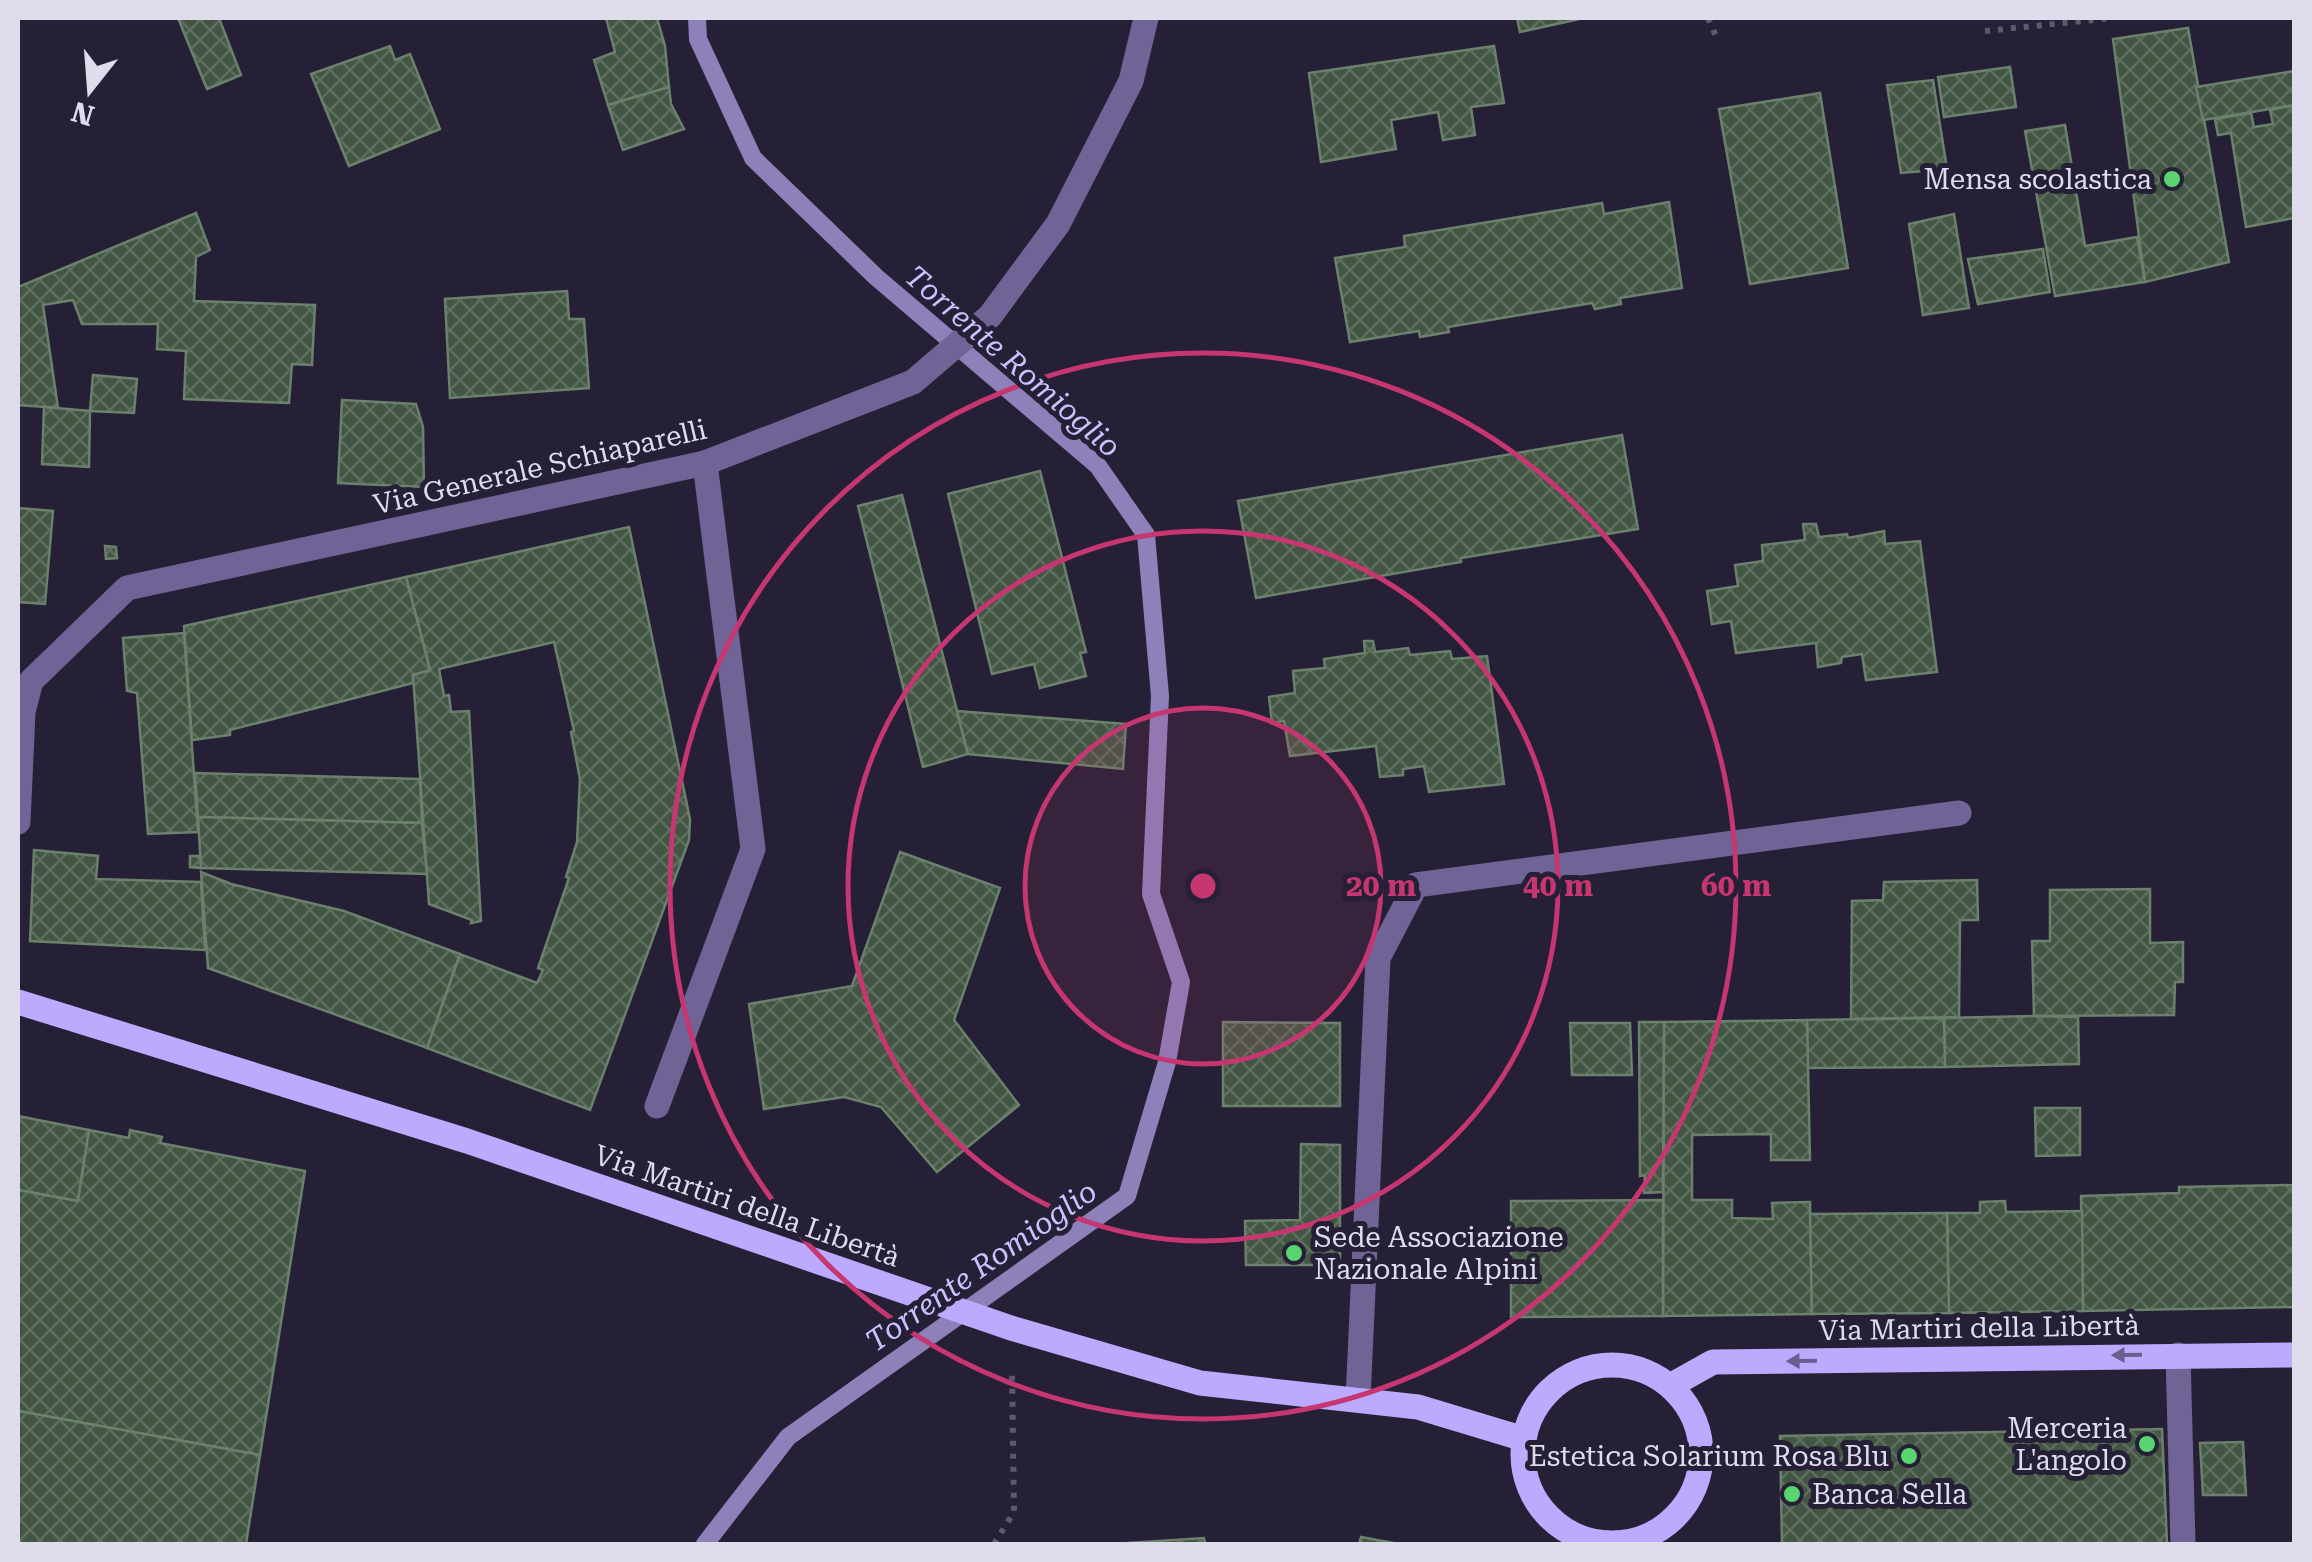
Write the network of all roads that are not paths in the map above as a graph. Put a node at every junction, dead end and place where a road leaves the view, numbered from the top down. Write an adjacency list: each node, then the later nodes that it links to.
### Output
1 (1146, 18): 2 (street, Via Generale Schiaparelli)
2 (705, 464): 4 (street, Via Generale Schiaparelli); 6 (street)
3 (1960, 813): 10 (street)
4 (18, 822)
5 (18, 1002): 10 (main road, Via Martiri della Libertà)
6 (656, 1106)
7 (2178, 1354): 8 (main road, Via Martiri della Libertà); 9 (main road, Via Martiri della Libertà, one-way to 9); 13 (street)
8 (2294, 1355)
9 (1670, 1386): 11 (main road); 12 (main road)
10 (1358, 1400): 11 (main road, Via Martiri della Libertà)
11 (1524, 1439): 12 (main road)
12 (1660, 1539)
13 (2183, 1544)

